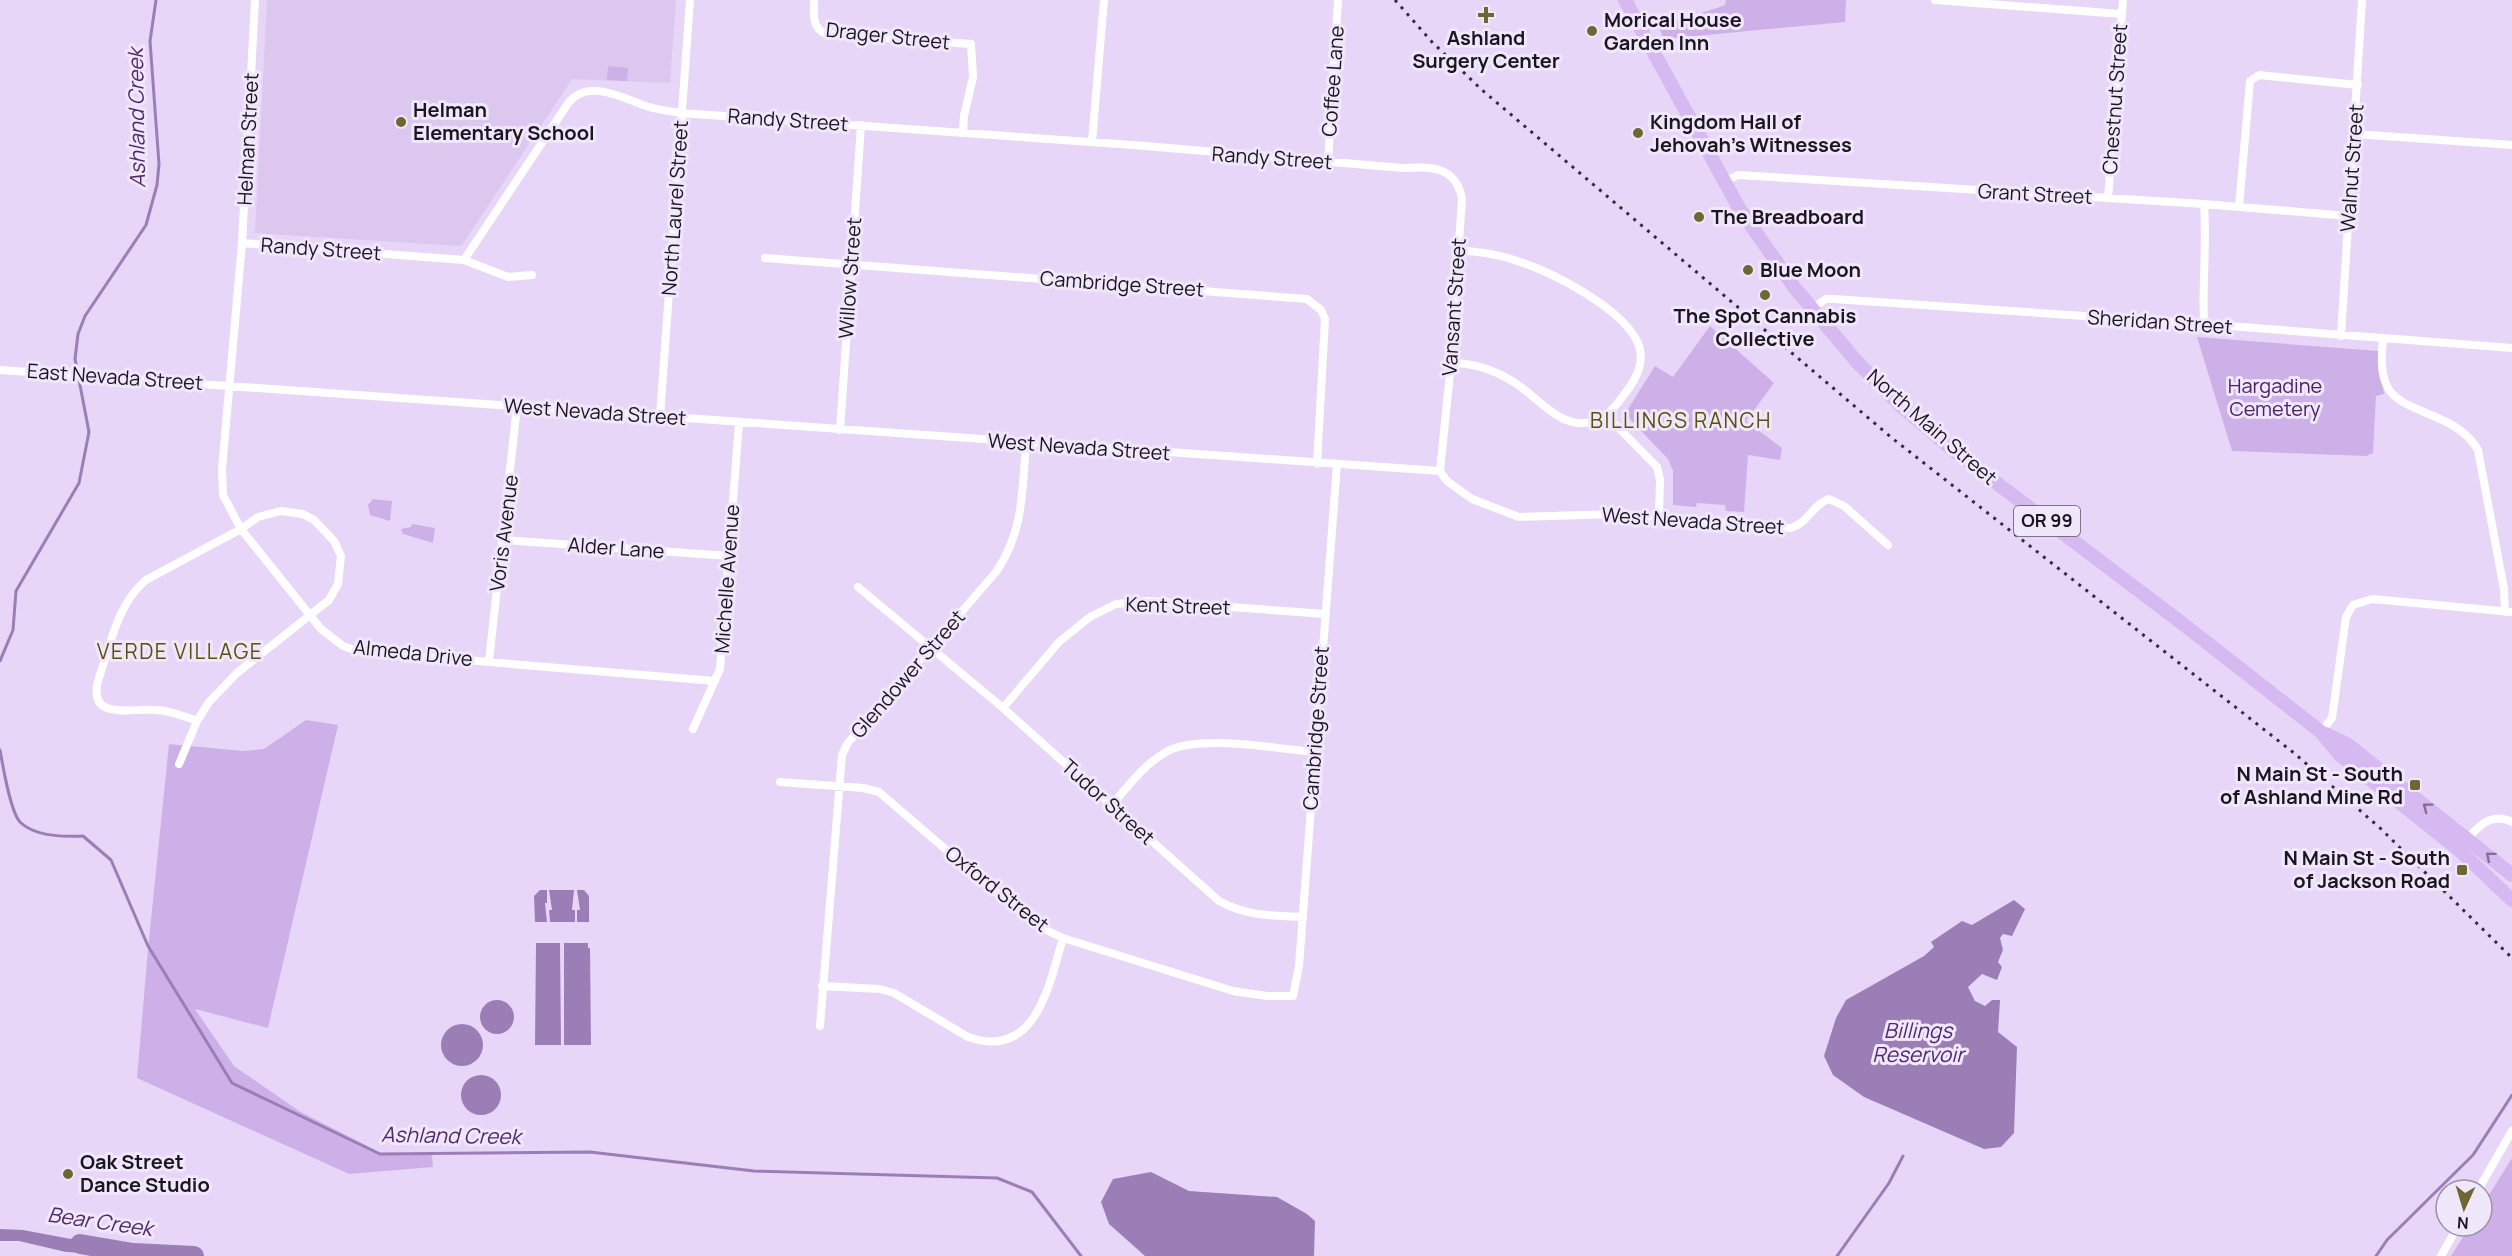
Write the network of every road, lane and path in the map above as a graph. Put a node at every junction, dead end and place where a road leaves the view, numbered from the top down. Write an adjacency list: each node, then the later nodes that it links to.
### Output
1 (255, 0): 25 (street, Helman Street)
2 (690, 0): 12 (street, North Laurel Street)
3 (814, 0): 14 (street, Drager Street)
4 (1104, 0): 16 (street)
5 (1338, 0): 18 (street, Coffee Lane)
6 (1625, 0): 20 (main road, North Main Street / OR 99)
7 (1935, 0): 10 (street)
8 (2123, 0): 10 (street, Chestnut Street)
9 (2362, 0): 11 (street, Walnut Street)
10 (2122, 14): 21 (street, Chestnut Street)
11 (2358, 85): 15 (street, Walnut Street); 23 (street)
12 (681, 112): 13 (street, Randy Street); 28 (street, Randy Street); 40 (street, North Laurel Street)
13 (861, 125): 14 (street, Randy Street); 29 (street, Willow Street)
14 (963, 133): 16 (street, Randy Street)
15 (2355, 134): 17 (street); 24 (street, Walnut Street)
16 (1092, 142): 18 (street, Randy Street)
17 (2512, 145)
18 (1328, 162): 19 (street, Randy Street)
19 (1424, 166): 26 (street, Vansant Street)
20 (1724, 182): 21 (street, Grant Street); 31 (main road, North Main Street / OR 99)
21 (2108, 198): 22 (street, Grant Street)
22 (2204, 204): 23 (street, Grant Street); 32 (street)
23 (2239, 207): 24 (street, Grant Street)
24 (2348, 216): 33 (street, Walnut Street)
25 (242, 243): 28 (street, Randy Street); 38 (street, Helman Street)
26 (1459, 250): 36 (street, Vansant Street); 41 (street)
27 (765, 258): 29 (street, Cambridge Street)
28 (464, 260): 30 (street)
29 (851, 264): 43 (street, Willow Street); 45 (street, Cambridge Street)
30 (532, 275)
31 (1811, 309): 32 (street, Sheridan Street); 63 (main road, North Main Street / OR 99)
32 (2204, 324): 33 (street, Sheridan Street)
33 (2341, 336): 34 (street, Sheridan Street)
34 (2383, 338): 35 (street, Sheridan Street); 54 (street)
35 (2512, 348)
36 (1451, 363): 41 (street); 47 (street, Vansant Street)
37 (0, 370): 38 (street, East Nevada Street)
38 (230, 385): 39 (street, West Nevada Street); 49 (street, Almeda Drive)
39 (517, 406): 40 (street, West Nevada Street); 50 (street, Voris Avenue)
40 (660, 416): 42 (street, West Nevada Street)
41 (1607, 416): 48 (street)
42 (739, 423): 43 (street, West Nevada Street); 52 (street, Michelle Avenue)
43 (840, 430): 44 (street, West Nevada Street)
44 (1026, 444): 45 (street, West Nevada Street); 57 (street, Glendower Street)
45 (1317, 464): 46 (street, West Nevada Street)
46 (1337, 464): 47 (street, West Nevada Street); 55 (street, Cambridge Street)
47 (1440, 471): 48 (street, West Nevada Street)
48 (1659, 516): 51 (street, West Nevada Street)
49 (241, 529): 56 (street, Almeda Drive); 56 (street); 61 (street)
50 (503, 540): 52 (street, Alder Lane); 58 (street, Voris Avenue)
51 (1888, 544)
52 (729, 556): 59 (street, Michelle Avenue)
53 (858, 587): 57 (street, Tudor Street)
54 (2508, 612): 63 (street)
55 (1325, 614): 60 (street, Kent Street); 64 (street, Cambridge Street)
56 (310, 616): 58 (street, Almeda Drive); 61 (street)
57 (930, 648): 60 (street, Tudor Street); 67 (street, Glendower Street)
58 (489, 661): 59 (street, Almeda Drive)
59 (715, 681): 62 (street, Michelle Avenue)
60 (1003, 708): 68 (street, Tudor Street)
61 (197, 721): 65 (street)
62 (693, 729)
63 (2321, 732): 70 (main road, North Main Street / OR 99, one-way to 63); 71 (main road, North Main Street / OR 99)
64 (1314, 752): 68 (street); 74 (street, Cambridge Street)
65 (179, 764)
66 (780, 782): 67 (street, Oxford Street)
67 (839, 786): 75 (street, Oxford Street); 77 (street, Glendower Street)
68 (1112, 805): 74 (street, Tudor Street)
69 (2512, 822): 70 (street)
70 (2468, 838): 71 (street); 72 (main road, OR 99, one-way to 70)
71 (2458, 849): 73 (main road, OR 99)
72 (2512, 875)
73 (2512, 900)
74 (1303, 917): 76 (street, Cambridge Street)
75 (1063, 938): 76 (street, Oxford Street); 77 (street)
76 (1300, 957)
77 (822, 986): 78 (street, Glendower Street)
78 (819, 1026)
79 (2512, 1131): 80 (street)
80 (2485, 1178)
81 (2452, 1238): 82 (street)
82 (2442, 1256)

